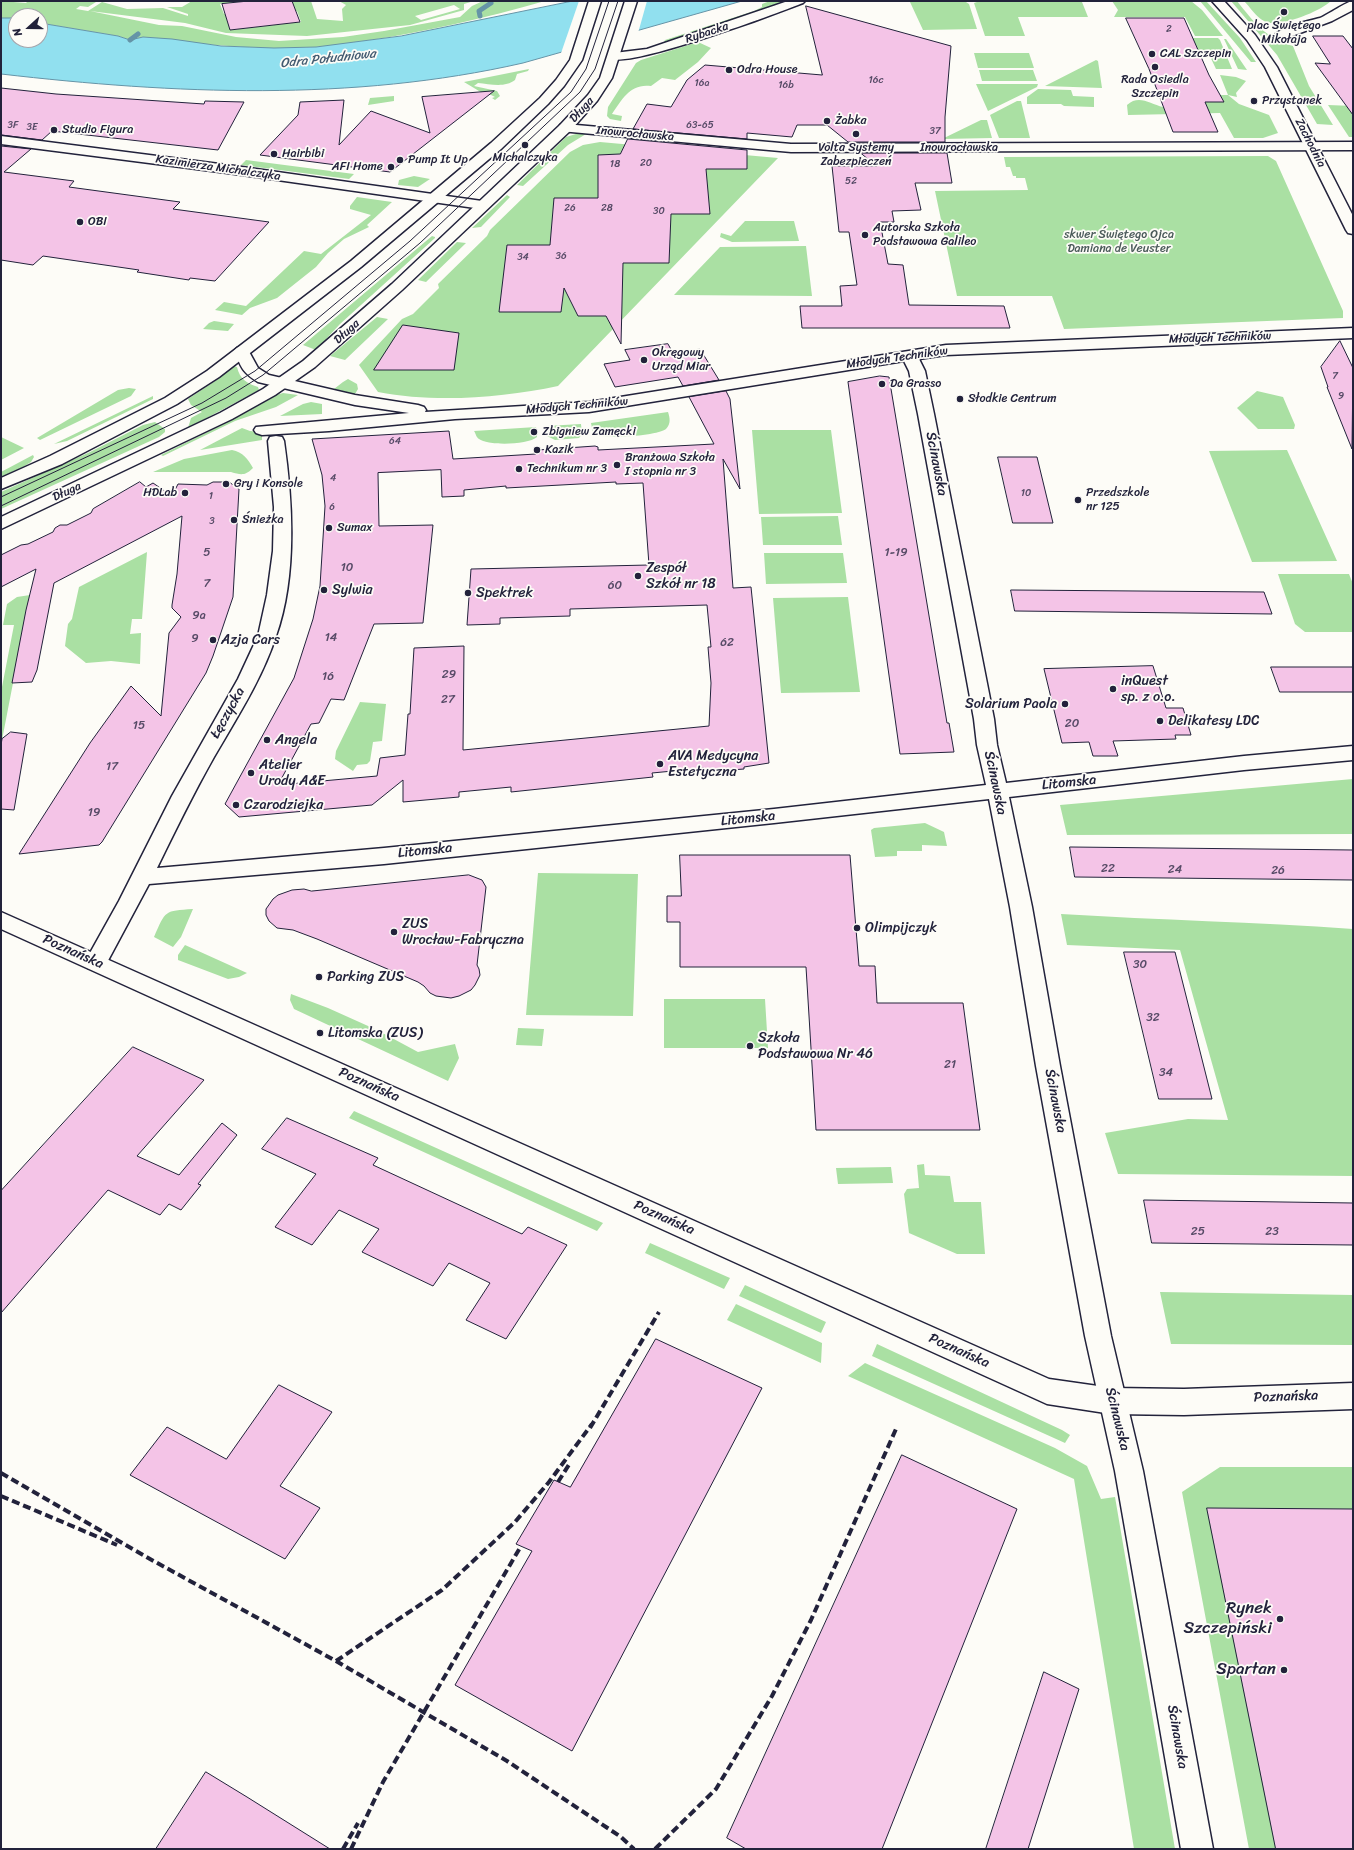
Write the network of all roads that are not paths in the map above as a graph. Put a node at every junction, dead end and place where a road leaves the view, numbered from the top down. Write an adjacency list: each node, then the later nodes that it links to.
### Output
1 (595, 1): 12 (street)
2 (631, 1): 7 (street, Długa)
3 (799, 1): 7 (street, Rybacka)
4 (1218, 1): 10 (street, Zachodnia)
5 (1353, 4): 6 (street)
6 (1280, 36)
7 (615, 52): 8 (street, Długa)
8 (565, 128): 10 (street, Inowrocławska); 13 (street, Długa)
9 (1, 140): 12 (street, Kazimierza Michalczyka)
10 (1310, 146): 11 (street, Inowrocławska); 14 (street, Zachodnia)
11 (1353, 146)
12 (436, 198): 13 (street, Kazimierza Michalczyka); 16 (street)
13 (482, 205): 18 (street, Długa)
14 (1353, 230)
15 (1353, 333): 17 (street, Młodych Techników)
16 (242, 351): 18 (street, Młodych Techników); 21 (street)
17 (909, 355): 19 (street, Młodych Techników); 24 (street, Ścinawska)
18 (282, 383): 19 (street, Młodych Techników); 22 (street, Długa)
19 (445, 415): 20 (street, Młodych Techników)
20 (269, 436): 25 (street, Łęczycka)
21 (1, 484)
22 (1, 524)
23 (1353, 753): 24 (street, Litomska)
24 (998, 791): 25 (street, Litomska); 29 (street, Ścinawska)
25 (141, 876): 27 (street, Łęczycka)
26 (1, 920): 27 (street, Poznańska)
27 (96, 962): 29 (street, Poznańska)
28 (1353, 1396): 29 (street, Poznańska)
29 (1112, 1401): 30 (street, Ścinawska)
30 (1197, 1849)

